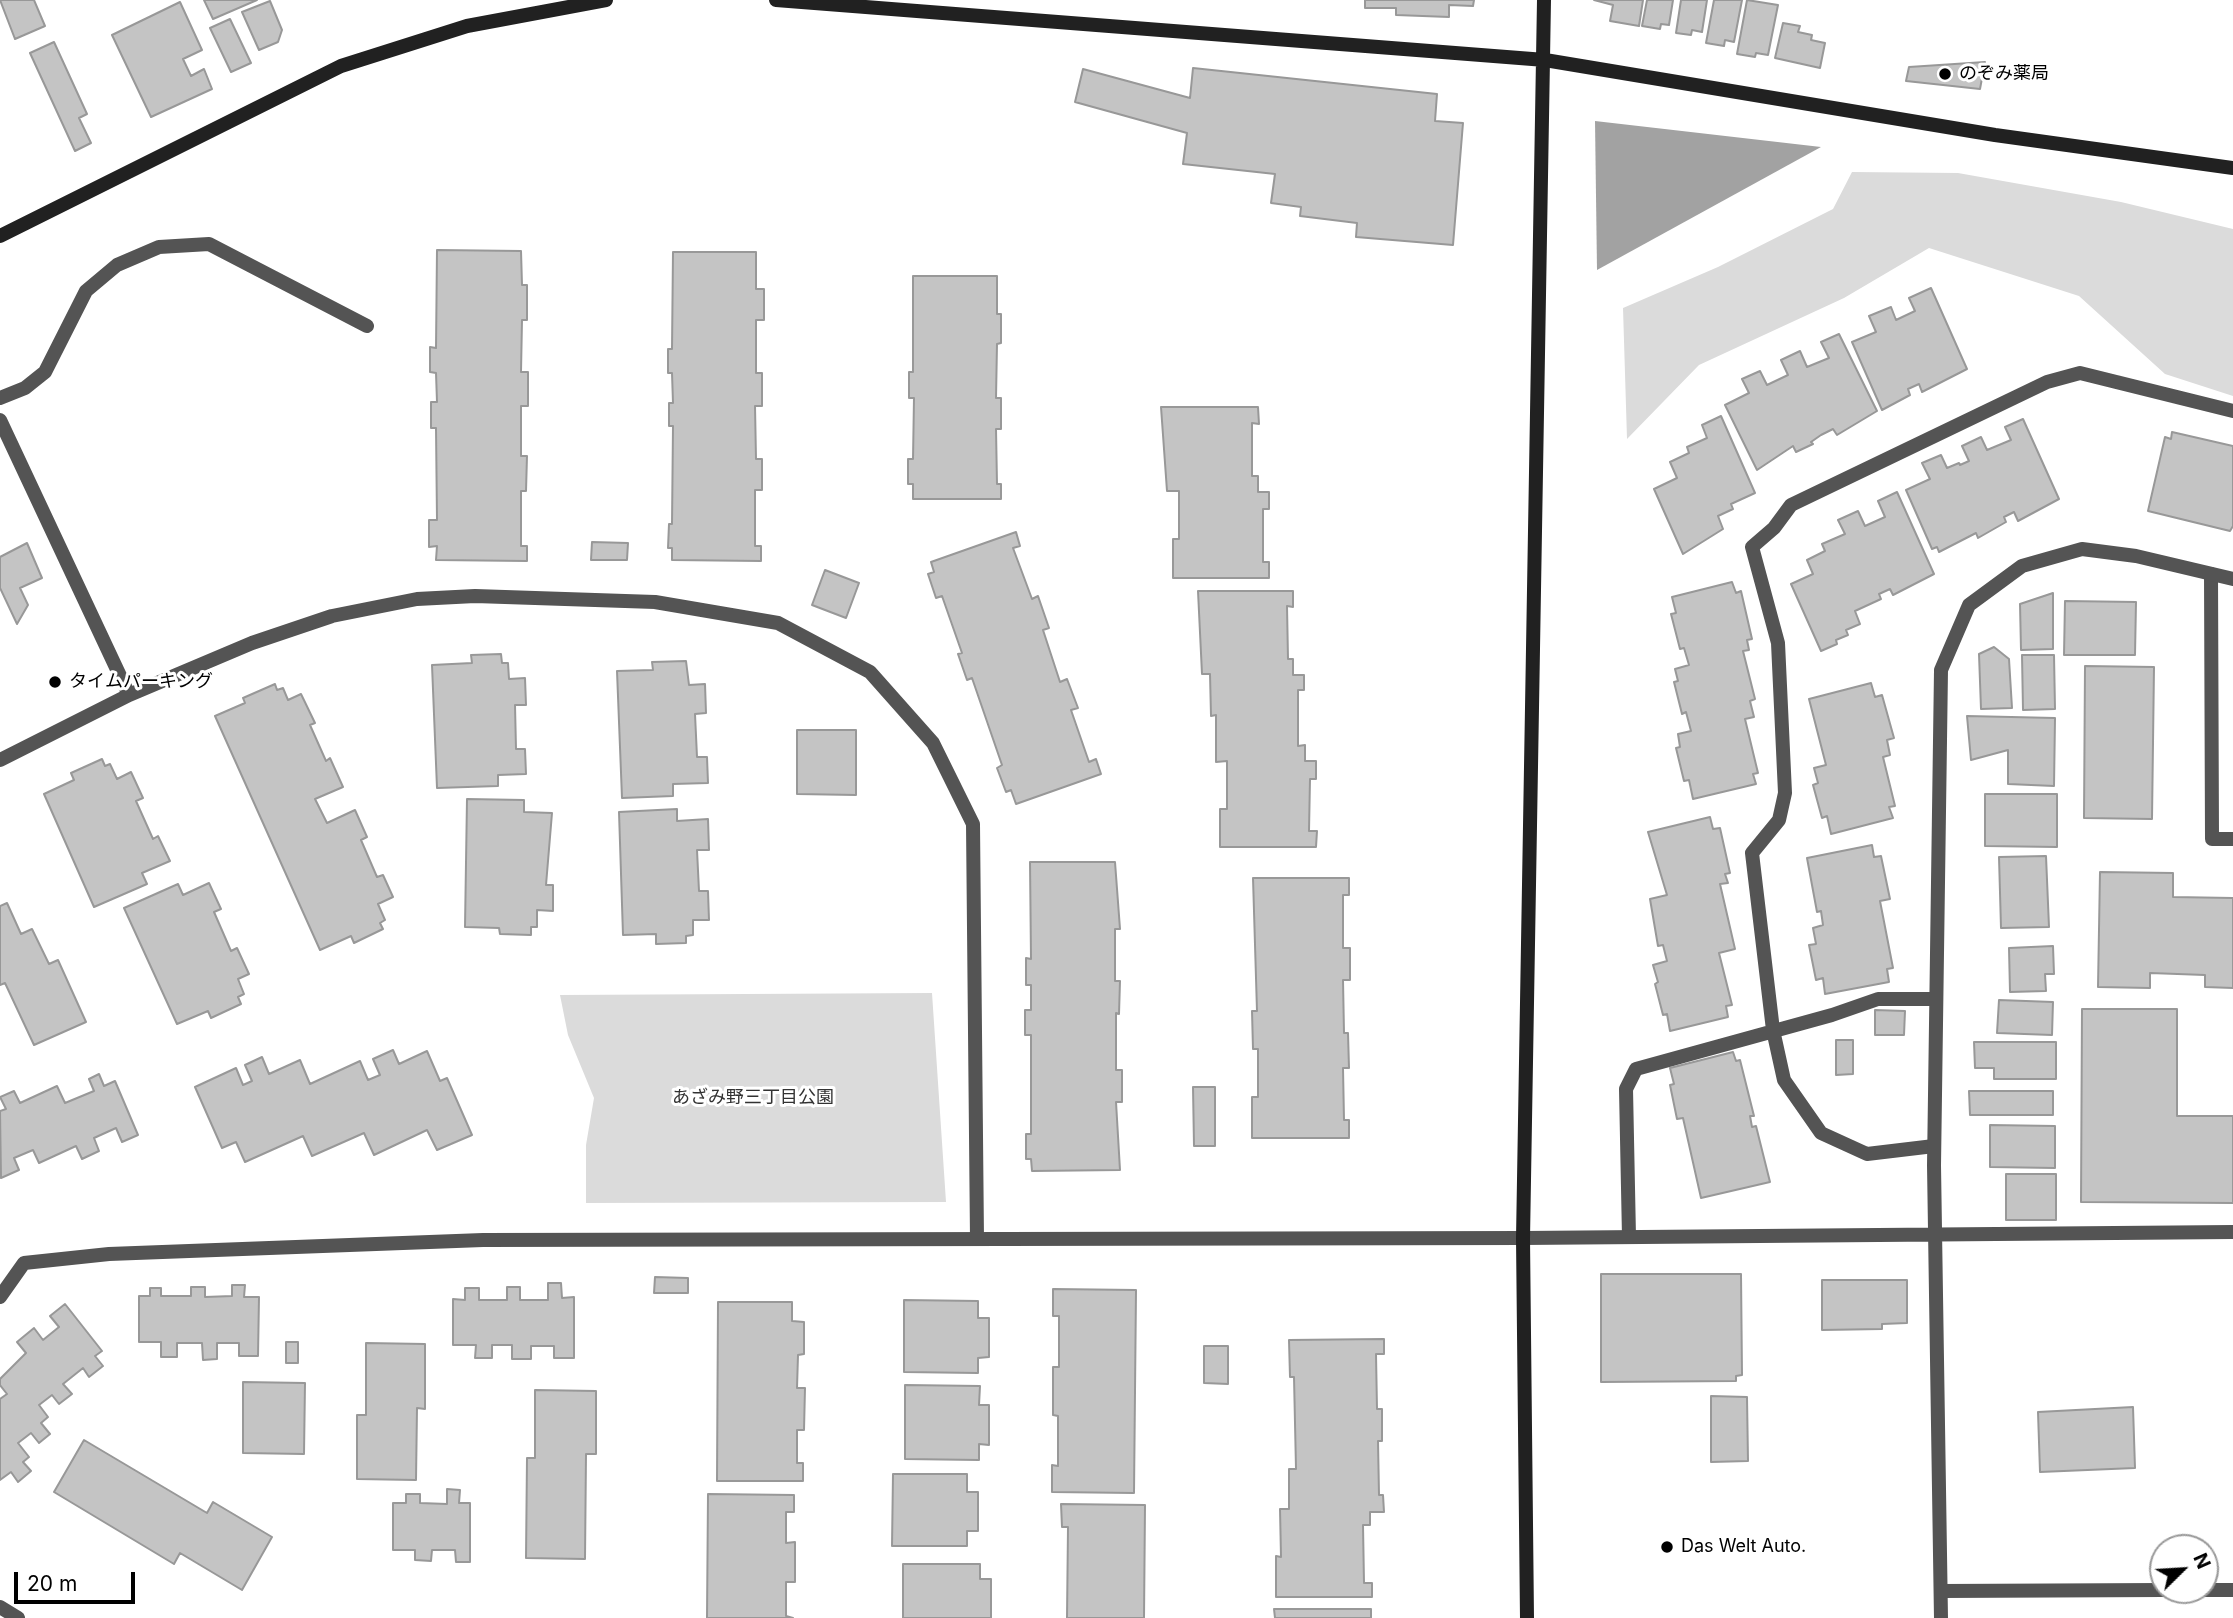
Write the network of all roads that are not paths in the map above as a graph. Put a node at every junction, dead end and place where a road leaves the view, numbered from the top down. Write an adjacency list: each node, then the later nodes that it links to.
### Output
1 (606, 0): 6 (street)
2 (776, 0): 4 (street)
3 (1544, 0): 4 (street)
4 (1545, 60): 5 (street); 22 (street)
5 (2233, 169)
6 (0, 236)
7 (367, 326): 8 (street)
8 (0, 398)
9 (2233, 411): 17 (street)
10 (0, 420): 13 (street)
11 (2211, 574): 12 (street); 15 (street); 16 (street)
12 (2233, 579)
13 (129, 695): 14 (street); 23 (street)
14 (0, 760)
15 (2233, 839)
16 (1936, 999): 17 (street); 18 (street)
17 (1773, 1030): 18 (street); 21 (street)
18 (1934, 1146): 20 (street)
19 (2233, 1232): 20 (street)
20 (1937, 1233): 21 (street); 26 (street)
21 (1629, 1237): 22 (street)
22 (1523, 1238): 23 (street); 29 (street)
23 (977, 1239): 24 (street)
24 (0, 1297)
25 (2149, 1590): 26 (street)
26 (1941, 1591): 30 (street)
27 (0, 1607): 28 (street)
28 (18, 1618)
29 (1527, 1618)
30 (1941, 1618)

